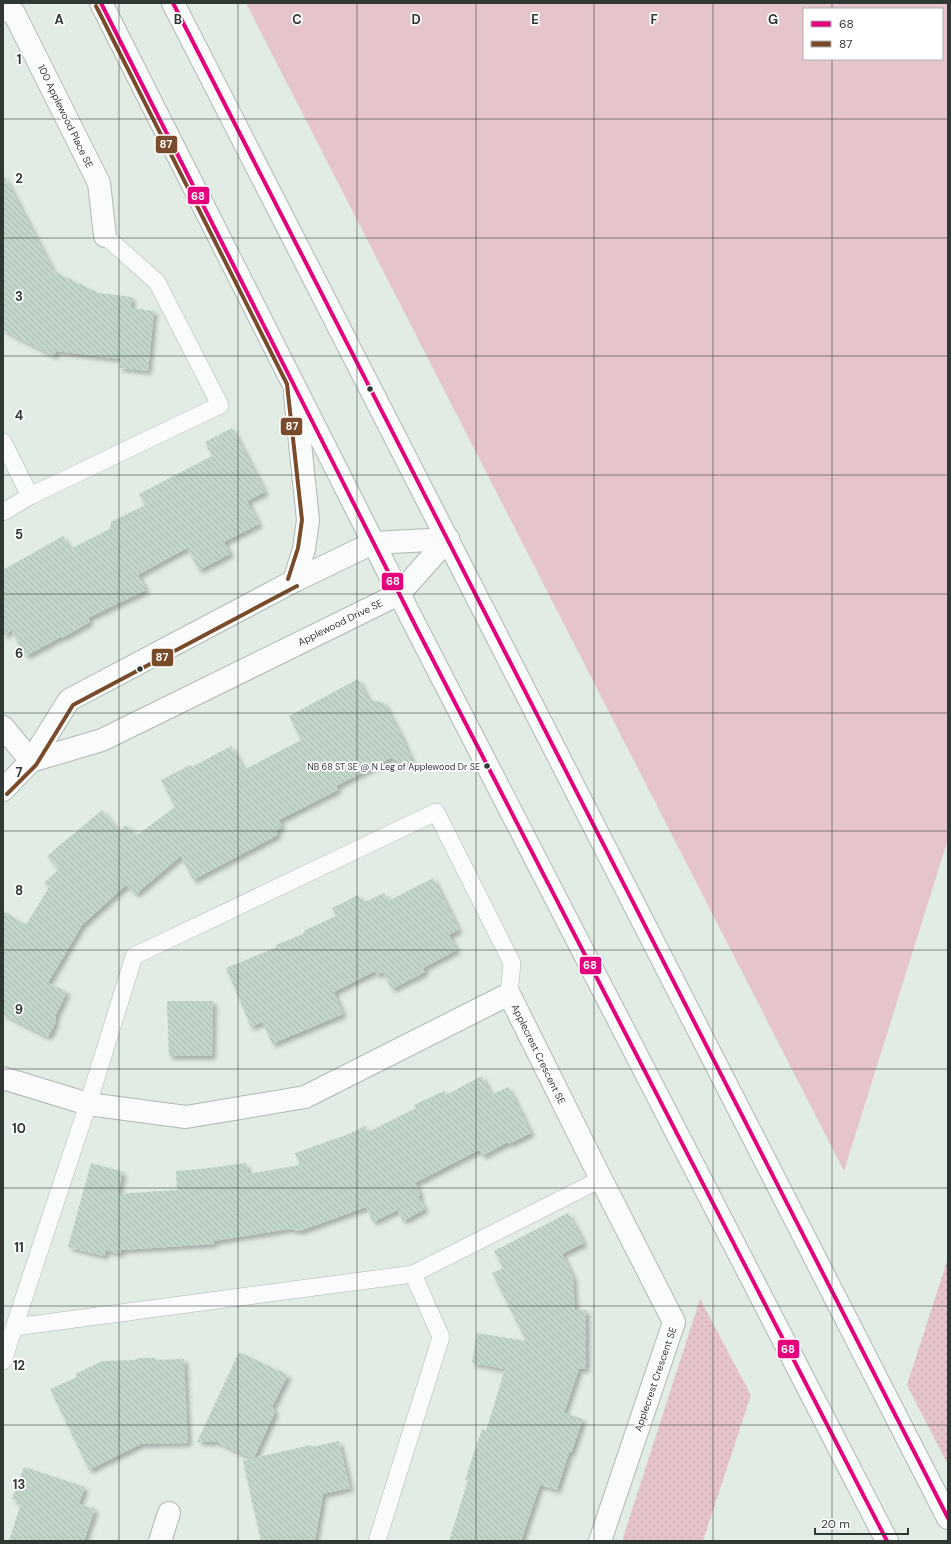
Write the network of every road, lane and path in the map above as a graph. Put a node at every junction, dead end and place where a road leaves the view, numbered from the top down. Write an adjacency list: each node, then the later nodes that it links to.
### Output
1 (101, 3): 5 (main road)
2 (173, 3): 9 (main road)
3 (3, 10): 4 (main road, 100 Applewood Place SE)
4 (106, 236): 7 (lane)
5 (293, 382): 10 (main road); 11 (main road)
6 (3, 442): 7 (lane)
7 (30, 496): 8 (lane)
8 (3, 512)
9 (448, 539): 10 (main road); 12 (main road, Applewood Drive SE); 24 (main road)
10 (373, 542): 11 (main road); 12 (main road)
11 (294, 581): 14 (main road)
12 (399, 594): 14 (main road, Applewood Drive SE); 28 (main road)
13 (3, 727): 14 (main road)
14 (32, 760): 15 (main road)
15 (3, 790)
16 (509, 994): 18 (main road, Applecrest Crescent SE); 18 (lane); 19 (main road, Applecrest Crescent SE)
17 (3, 1078): 18 (main road, Applecrest Crescent SE)
18 (88, 1104): 21 (lane)
19 (600, 1178): 20 (lane); 27 (main road, Applecrest Crescent SE)
20 (414, 1274): 21 (lane); 26 (lane)
21 (15, 1327): 22 (lane)
22 (3, 1361)
23 (169, 1513): 25 (main road)
24 (948, 1518)
25 (160, 1541)
26 (377, 1541)
27 (600, 1541)
28 (887, 1541)

